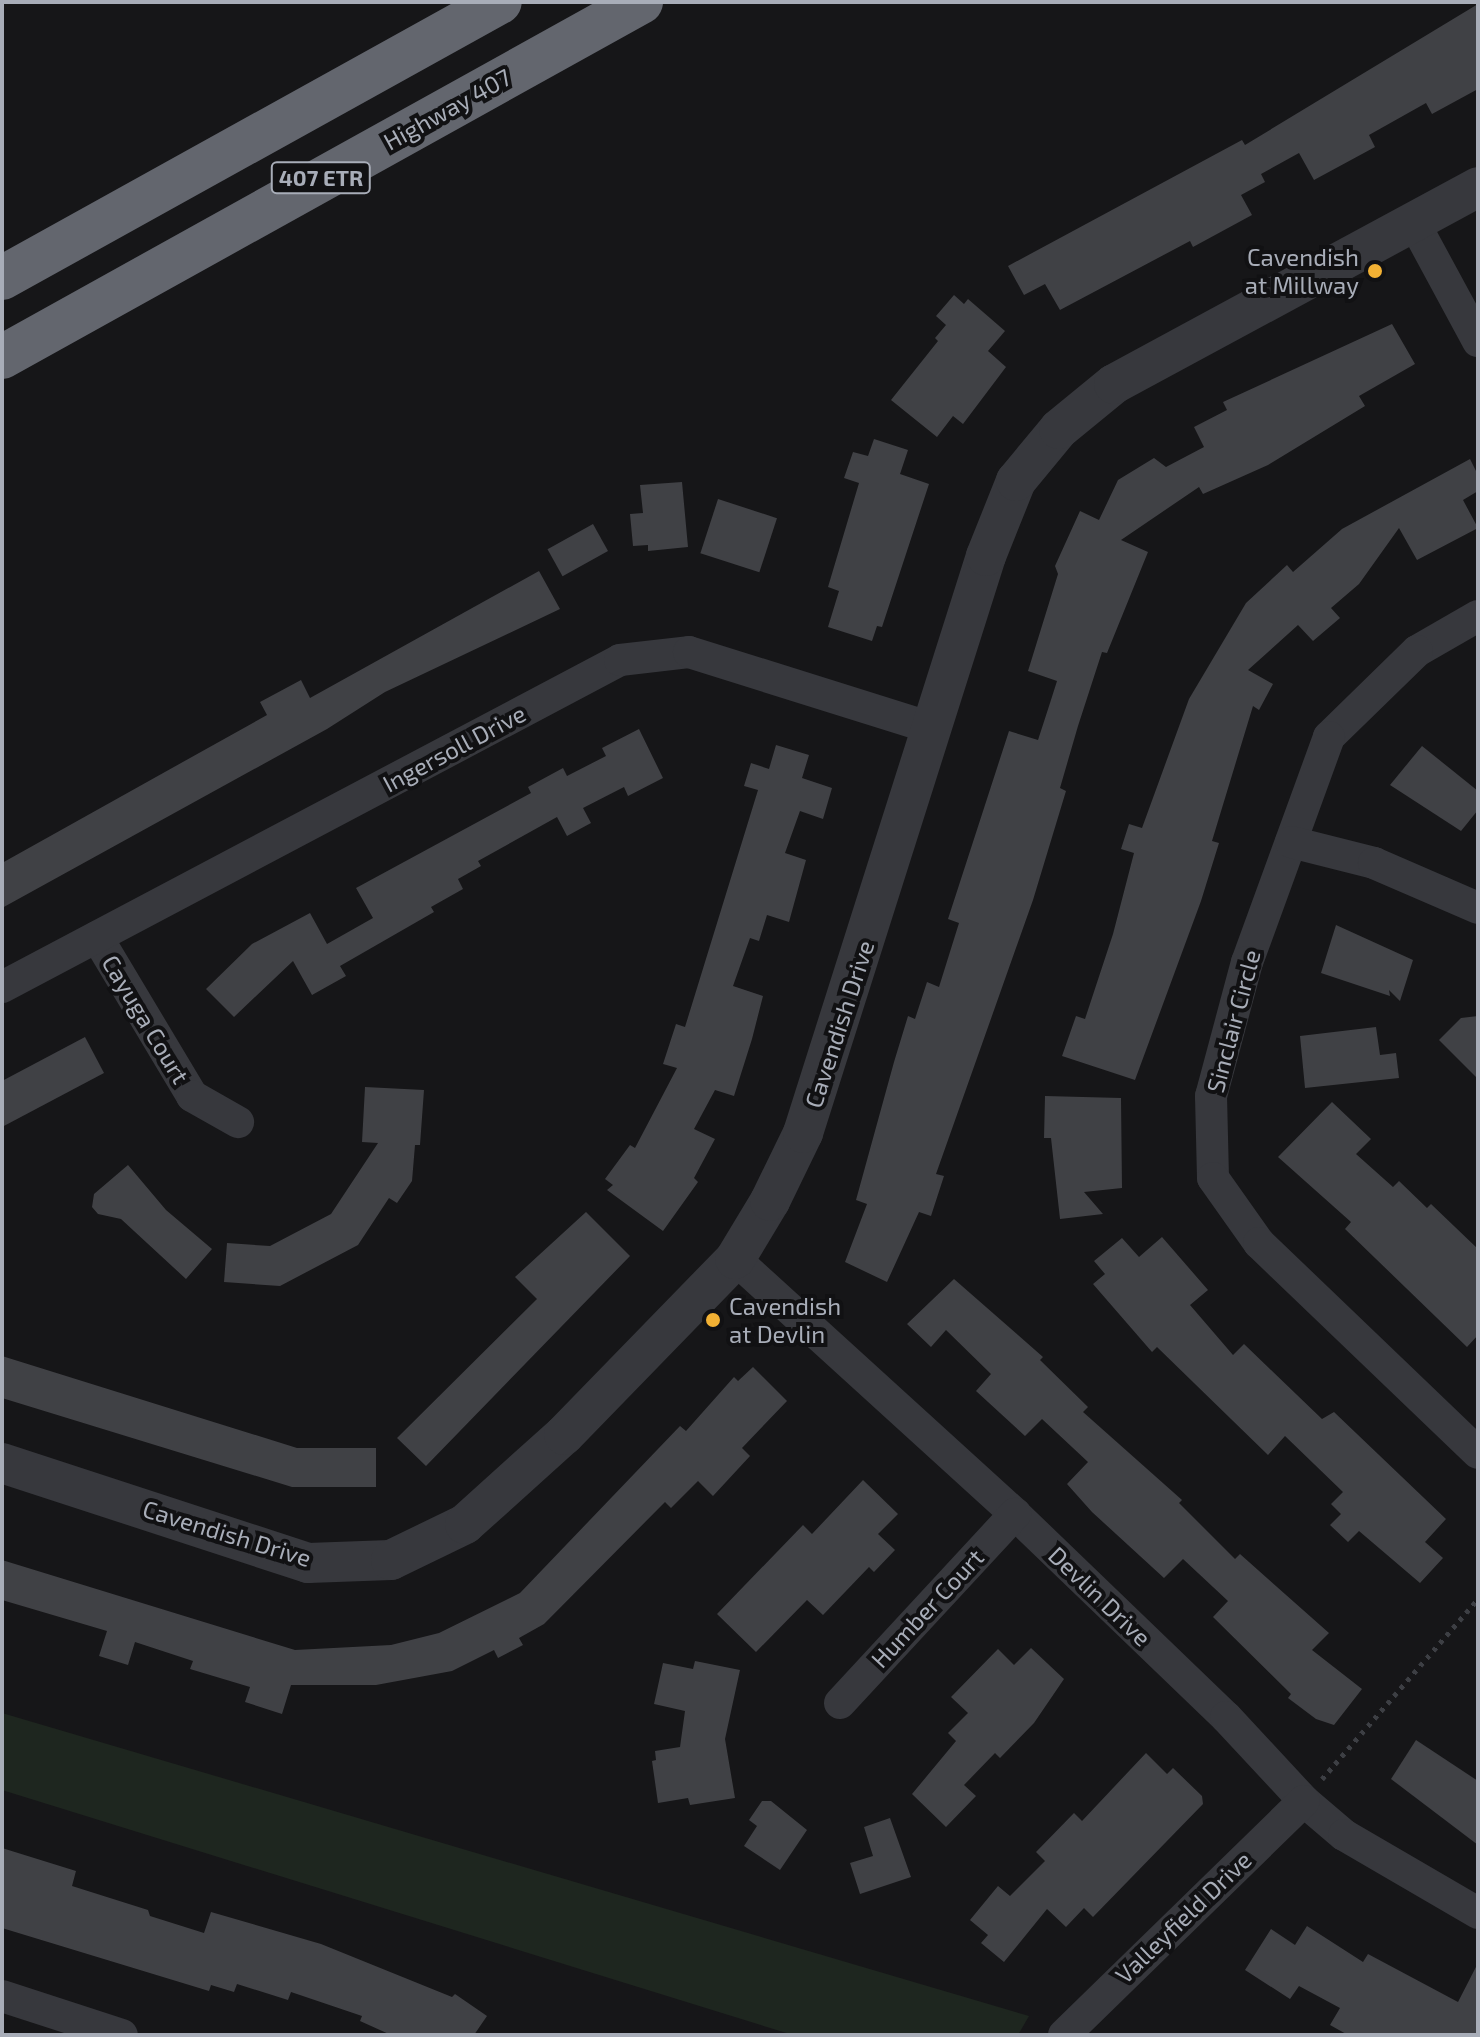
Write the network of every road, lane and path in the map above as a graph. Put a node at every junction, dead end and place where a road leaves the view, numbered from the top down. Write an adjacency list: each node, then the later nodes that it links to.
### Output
1 (500, 2): 5 (highway, 407 ETR)
2 (641, 2): 7 (highway, Highway 407 / 407 ETR)
3 (1478, 187): 4 (street, Cavendish Drive)
4 (1412, 219): 6 (street); 9 (street, Cavendish Drive)
5 (2, 278)
6 (1478, 341)
7 (2, 357)
8 (1478, 616): 10 (street, Sinclair Circle)
9 (932, 728): 12 (street, Ingersoll Drive); 15 (street, Cavendish Drive)
10 (1291, 842): 11 (street); 16 (street, Sinclair Circle)
11 (1478, 908)
12 (97, 937): 13 (street, Ingersoll Drive); 14 (street, Cayuga Court)
13 (2, 987)
14 (238, 1122)
15 (735, 1259): 17 (street, Cavendish Drive); 18 (street, Devlin Drive)
16 (1478, 1453)
17 (2, 1463)
18 (1015, 1514): 20 (street, Humber Court); 21 (street, Devlin Drive)
19 (1478, 1599): 21 (path)
20 (840, 1703)
21 (1304, 1801): 22 (street, Devlin Drive); 25 (street, Valleyfield Drive)
22 (1478, 1913)
23 (2, 1996): 24 (street)
24 (122, 2035)
25 (1064, 2035)

